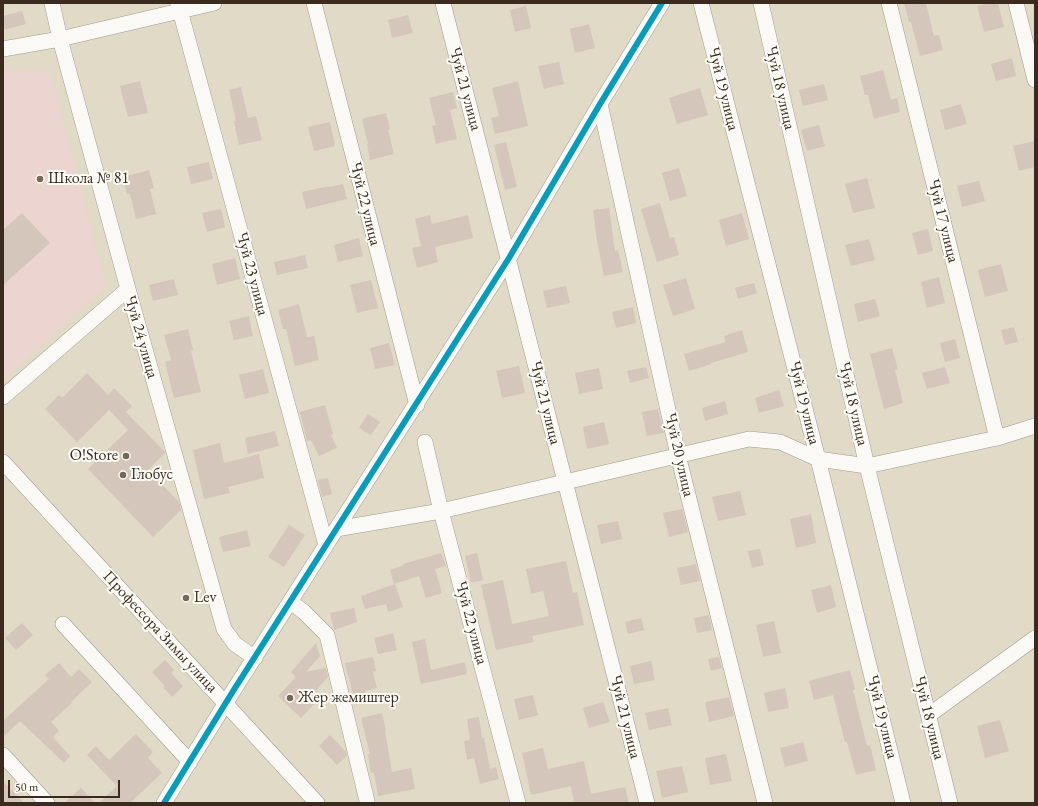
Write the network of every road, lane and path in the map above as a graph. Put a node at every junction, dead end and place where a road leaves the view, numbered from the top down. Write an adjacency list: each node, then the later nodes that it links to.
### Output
1 (52, 3): 11 (street, Чуй 24 улица)
2 (214, 3): 10 (street)
3 (314, 3): 18 (street, Чуй 22 улица)
4 (443, 3): 15 (street, Чуй 21 улица)
5 (662, 3): 14 (street)
6 (701, 3): 23 (street, Чуй 19 улица)
7 (761, 3): 25 (street, Чуй 18 улица)
8 (888, 3): 20 (street, Чуй 17 улица)
9 (1016, 3): 13 (street)
10 (179, 7): 11 (street); 29 (street, Чуй 23 улица)
11 (60, 39): 12 (street); 16 (street, Чуй 24 улица)
12 (3, 49)
13 (1035, 80)
14 (600, 104): 15 (street); 22 (street, Чуй 20 улица)
15 (509, 258): 18 (street); 26 (street, Чуй 21 улица)
16 (128, 289): 17 (street); 33 (street, Чуй 24 улица)
17 (3, 397)
18 (417, 404): 28 (street)
19 (1035, 426): 20 (street)
20 (997, 438): 25 (street)
21 (425, 442): 27 (street, Чуй 22 улица)
22 (678, 455): 23 (street); 26 (street); 44 (street, Чуй 20 улица)
23 (818, 459): 25 (street); 45 (street, Чуй 19 улица)
24 (3, 462): 34 (street, Профессора Зимы улица)
25 (867, 466): 35 (street, Чуй 18 улица)
26 (565, 482): 27 (street); 43 (street, Чуй 21 улица)
27 (441, 511): 28 (street); 42 (street, Чуй 22 улица)
28 (336, 529): 29 (street)
29 (326, 545): 30 (street)
30 (291, 602): 33 (street); 41 (street)
31 (63, 624): 37 (street)
32 (1035, 638): 35 (street)
33 (255, 658): 34 (street)
34 (226, 703): 37 (street); 40 (street, Профессора Зимы улица)
35 (929, 716): 46 (street, Чуй 18 улица)
36 (3, 755): 38 (street)
37 (190, 762): 39 (street)
38 (47, 803)
39 (164, 803)
40 (317, 803)
41 (366, 803)
42 (518, 803)
43 (647, 803)
44 (764, 803)
45 (903, 803)
46 (950, 803)

